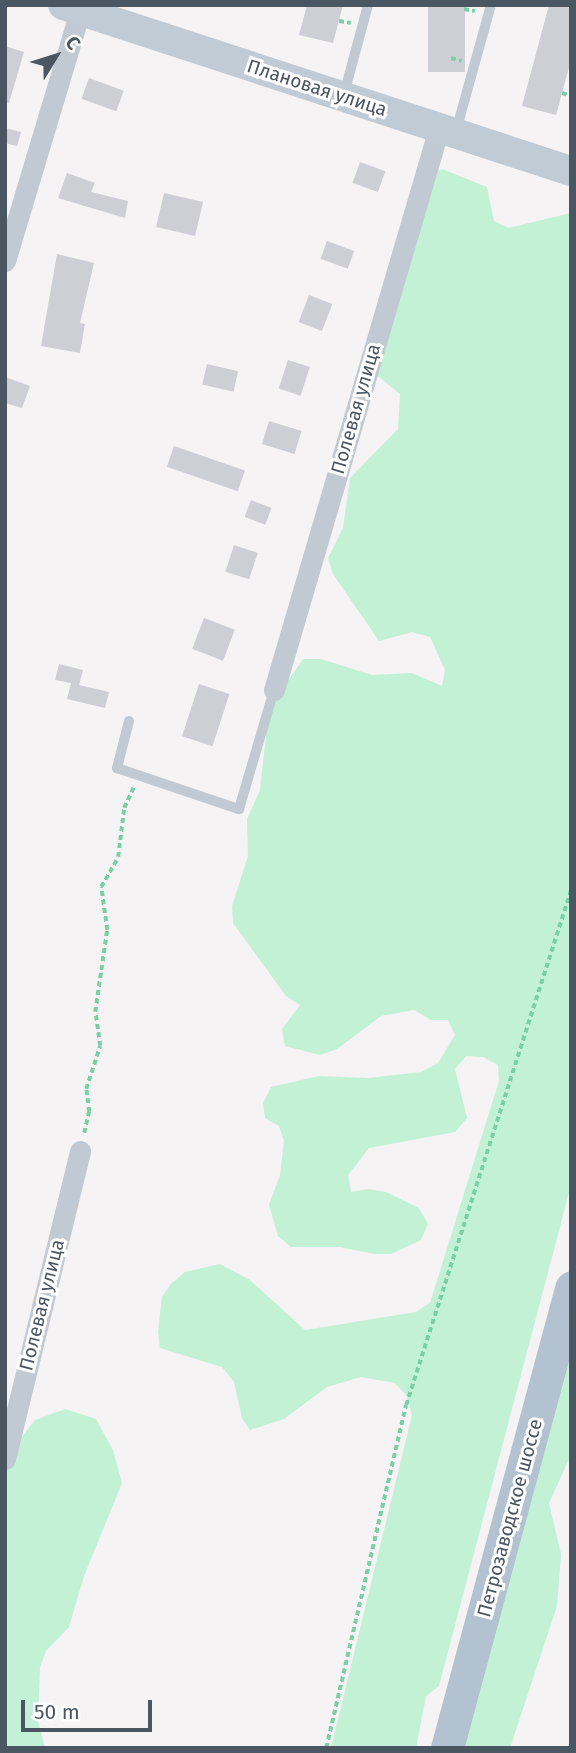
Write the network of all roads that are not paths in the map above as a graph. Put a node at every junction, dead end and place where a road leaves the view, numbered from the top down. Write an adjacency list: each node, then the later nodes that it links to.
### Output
1 (368, 5): 4 (lane)
2 (491, 5): 5 (lane)
3 (71, 8): 4 (street, Плановая улица); 7 (street)
4 (343, 96): 5 (street, Плановая улица)
5 (447, 130): 6 (street, Плановая улица); 8 (street, Полевая улица)
6 (568, 166)
7 (5, 261)
8 (274, 690): 9 (lane)
9 (129, 721)
10 (80, 1151): 12 (street, Полевая улица)
11 (571, 1287): 13 (main road, Петрозаводское шоссе)
12 (5, 1459)
13 (447, 1748)

